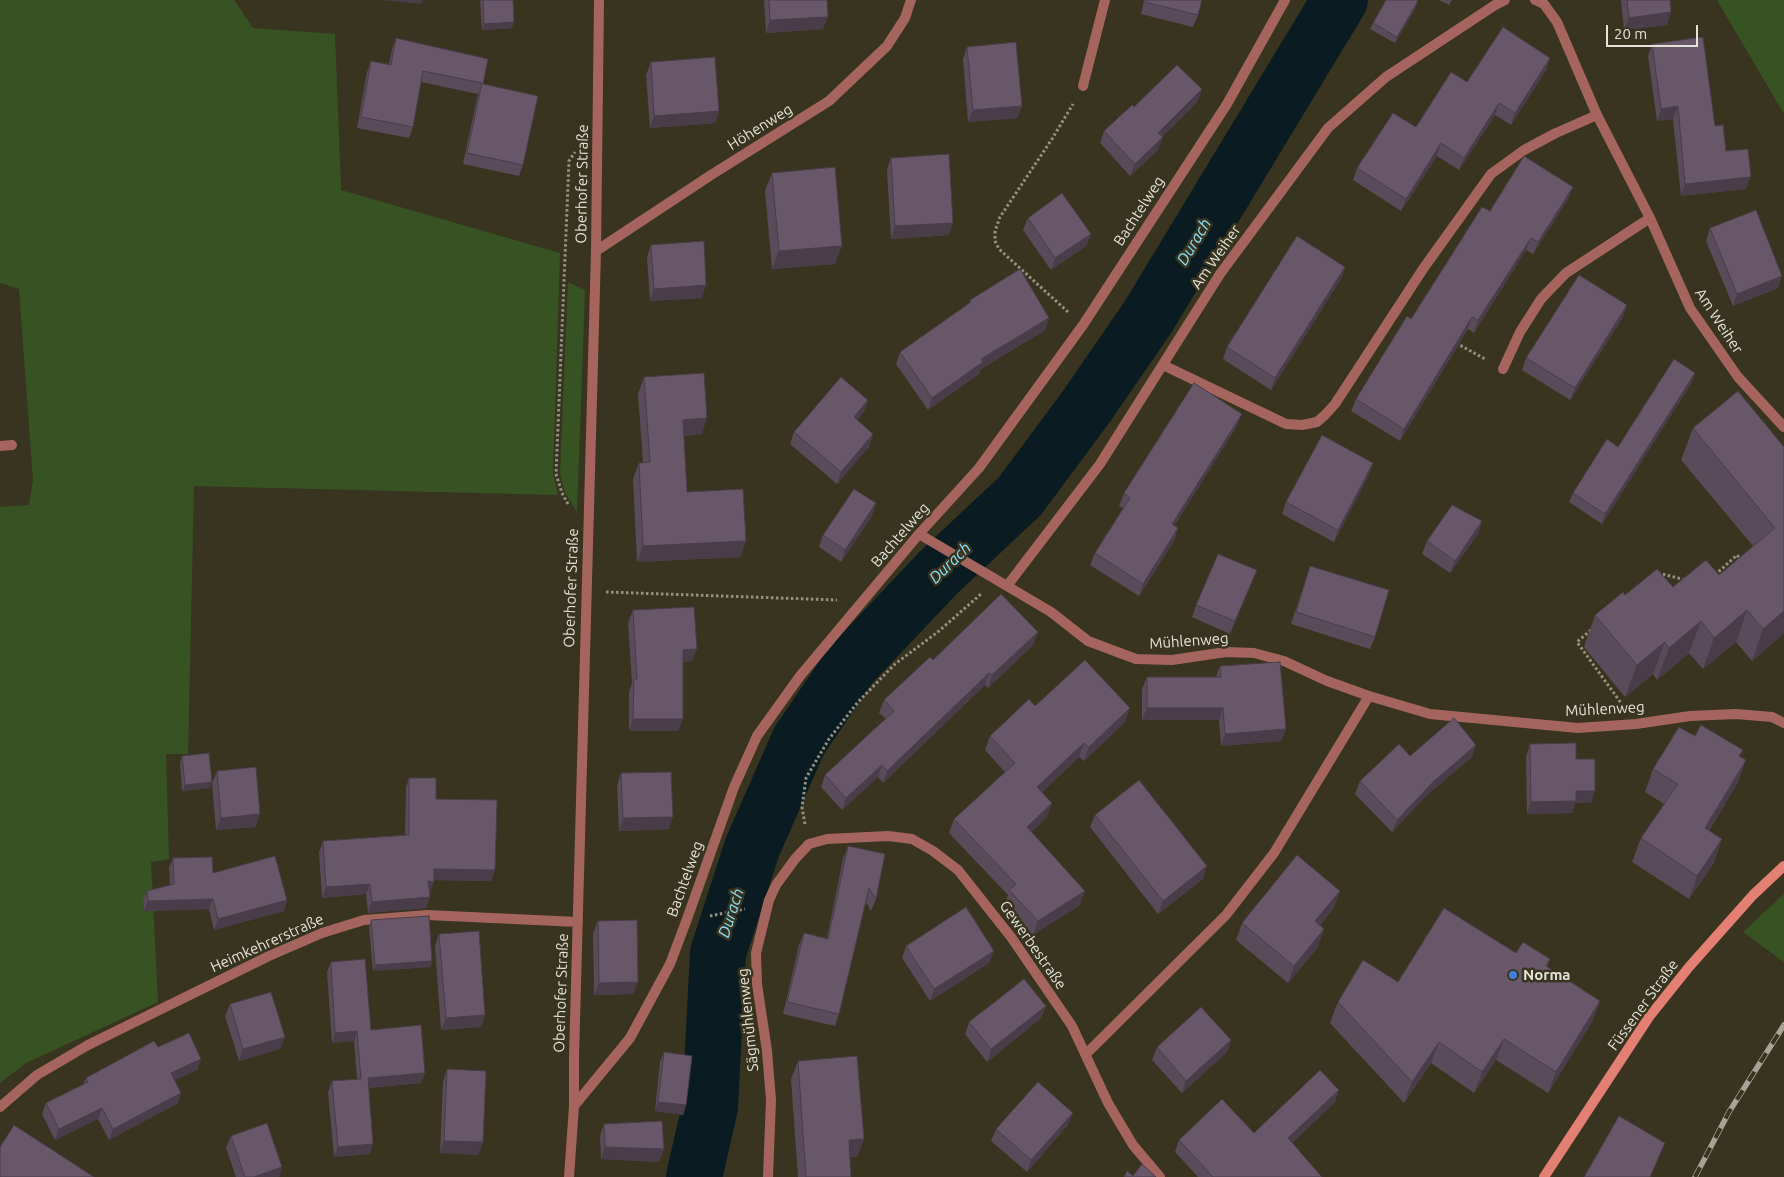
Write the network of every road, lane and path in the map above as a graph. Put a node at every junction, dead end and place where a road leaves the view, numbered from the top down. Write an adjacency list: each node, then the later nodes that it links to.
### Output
1 (599, 0): 9 (street, Oberhofer Straße)
2 (911, 0): 11 (street, Höhenweg)
3 (1105, 0): 7 (street)
4 (1284, 0): 12 (street, Bachtelweg)
5 (1505, 0): 14 (street, Am Weiher)
6 (1535, 0): 8 (street, Am Weiher)
7 (1083, 86): 12 (path)
8 (1596, 115): 10 (street, Am Weiher); 14 (street)
9 (598, 117): 11 (street, Oberhofer Straße); 20 (path)
10 (1650, 218): 15 (street); 16 (street, Am Weiher)
11 (596, 251): 20 (street, Oberhofer Straße)
12 (1083, 325): 19 (street, Bachtelweg)
13 (1454, 342): 15 (path)
14 (1163, 365): 26 (street, Am Weiher)
15 (1503, 369)
16 (1784, 427)
17 (12, 445): 18 (street)
18 (0, 446)
19 (919, 534): 22 (street, Mühlenweg); 28 (street, Bachtelweg)
20 (587, 540): 27 (street, Oberhofer Straße)
21 (1743, 562): 24 (path)
22 (993, 577): 26 (street, Mühlenweg); 33 (path)
23 (1651, 579): 25 (path)
24 (1710, 580)
25 (1695, 583)
26 (1007, 586): 30 (street, Mühlenweg)
27 (586, 591): 28 (path); 37 (street, Oberhofer Straße)
28 (863, 601): 36 (street, Bachtelweg)
29 (1592, 629): 32 (path)
30 (1369, 696): 32 (street, Mühlenweg); 38 (street)
31 (1784, 723): 32 (street, Mühlenweg)
32 (1636, 724)
33 (810, 844): 38 (street, Gewerbestraße); 42 (street, Sägmühlenweg)
34 (1784, 866): 44 (main road, Füssener Straße)
35 (745, 910): 36 (path)
36 (688, 919): 40 (street, Bachtelweg)
37 (578, 922): 39 (street, Heimkehrerstraße); 40 (street, Oberhofer Straße)
38 (1086, 1054): 43 (street, Gewerbestraße)
39 (0, 1106)
40 (574, 1106): 41 (street, Oberhofer Straße)
41 (569, 1177)
42 (768, 1177)
43 (1160, 1177)
44 (1544, 1177)

